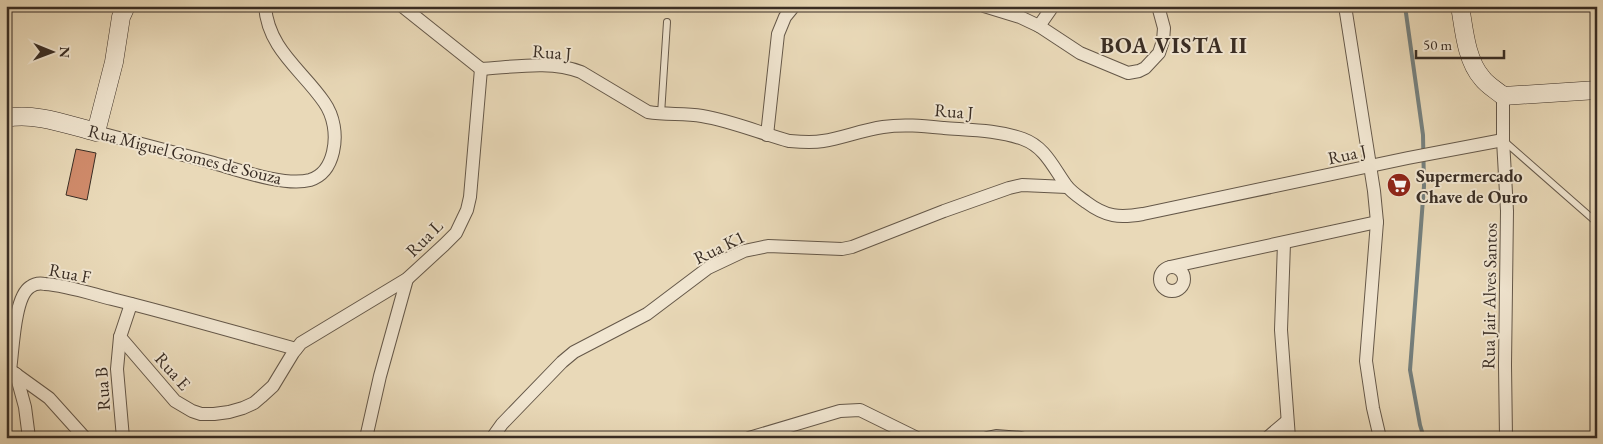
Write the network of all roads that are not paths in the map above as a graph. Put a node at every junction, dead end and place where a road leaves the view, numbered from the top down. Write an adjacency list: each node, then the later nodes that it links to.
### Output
1 (126, 6): 17 (street)
2 (265, 6): 17 (street, Rua Miguel Gomes de Souza)
3 (402, 6): 12 (street)
4 (794, 6): 18 (street)
5 (984, 6): 11 (street)
6 (1053, 6): 11 (street)
7 (1158, 6): 11 (street)
8 (1345, 6): 20 (street)
9 (1460, 6): 14 (street)
10 (667, 22): 15 (lane)
11 (1039, 26)
12 (481, 69): 15 (street, Rua J); 26 (street, Rua L)
13 (1597, 90): 14 (street)
14 (1503, 96): 19 (street, Rua Jair Alves Santos)
15 (661, 114): 18 (street, Rua J)
16 (6, 118): 17 (street, Rua Miguel Gomes de Souza)
17 (96, 132)
18 (767, 134): 21 (street, Rua J)
19 (1503, 140): 20 (street, Rua J); 22 (lane); 44 (street, Rua Jair Alves Santos)
20 (1371, 167): 21 (street, Rua J); 23 (street)
21 (1067, 187): 36 (street, Rua K1)
22 (1594, 220)
23 (1376, 222): 24 (street); 43 (street)
24 (1284, 243): 25 (street); 31 (street)
25 (1170, 267)
26 (406, 279): 29 (street, Rua L); 35 (street)
27 (131, 304): 28 (street); 29 (street); 30 (street, Rua F)
28 (120, 337): 29 (street, Rua E); 34 (street, Rua B)
29 (298, 346)
30 (11, 371): 32 (street); 33 (street, Rua B)
31 (1287, 421): 41 (street); 42 (street)
32 (29, 438)
33 (85, 438)
34 (123, 438)
35 (366, 438)
36 (492, 438)
37 (749, 438): 38 (street)
38 (917, 438)
39 (987, 438): 40 (street)
40 (1020, 438)
41 (1267, 438)
42 (1289, 438)
43 (1380, 438)
44 (1506, 438)

